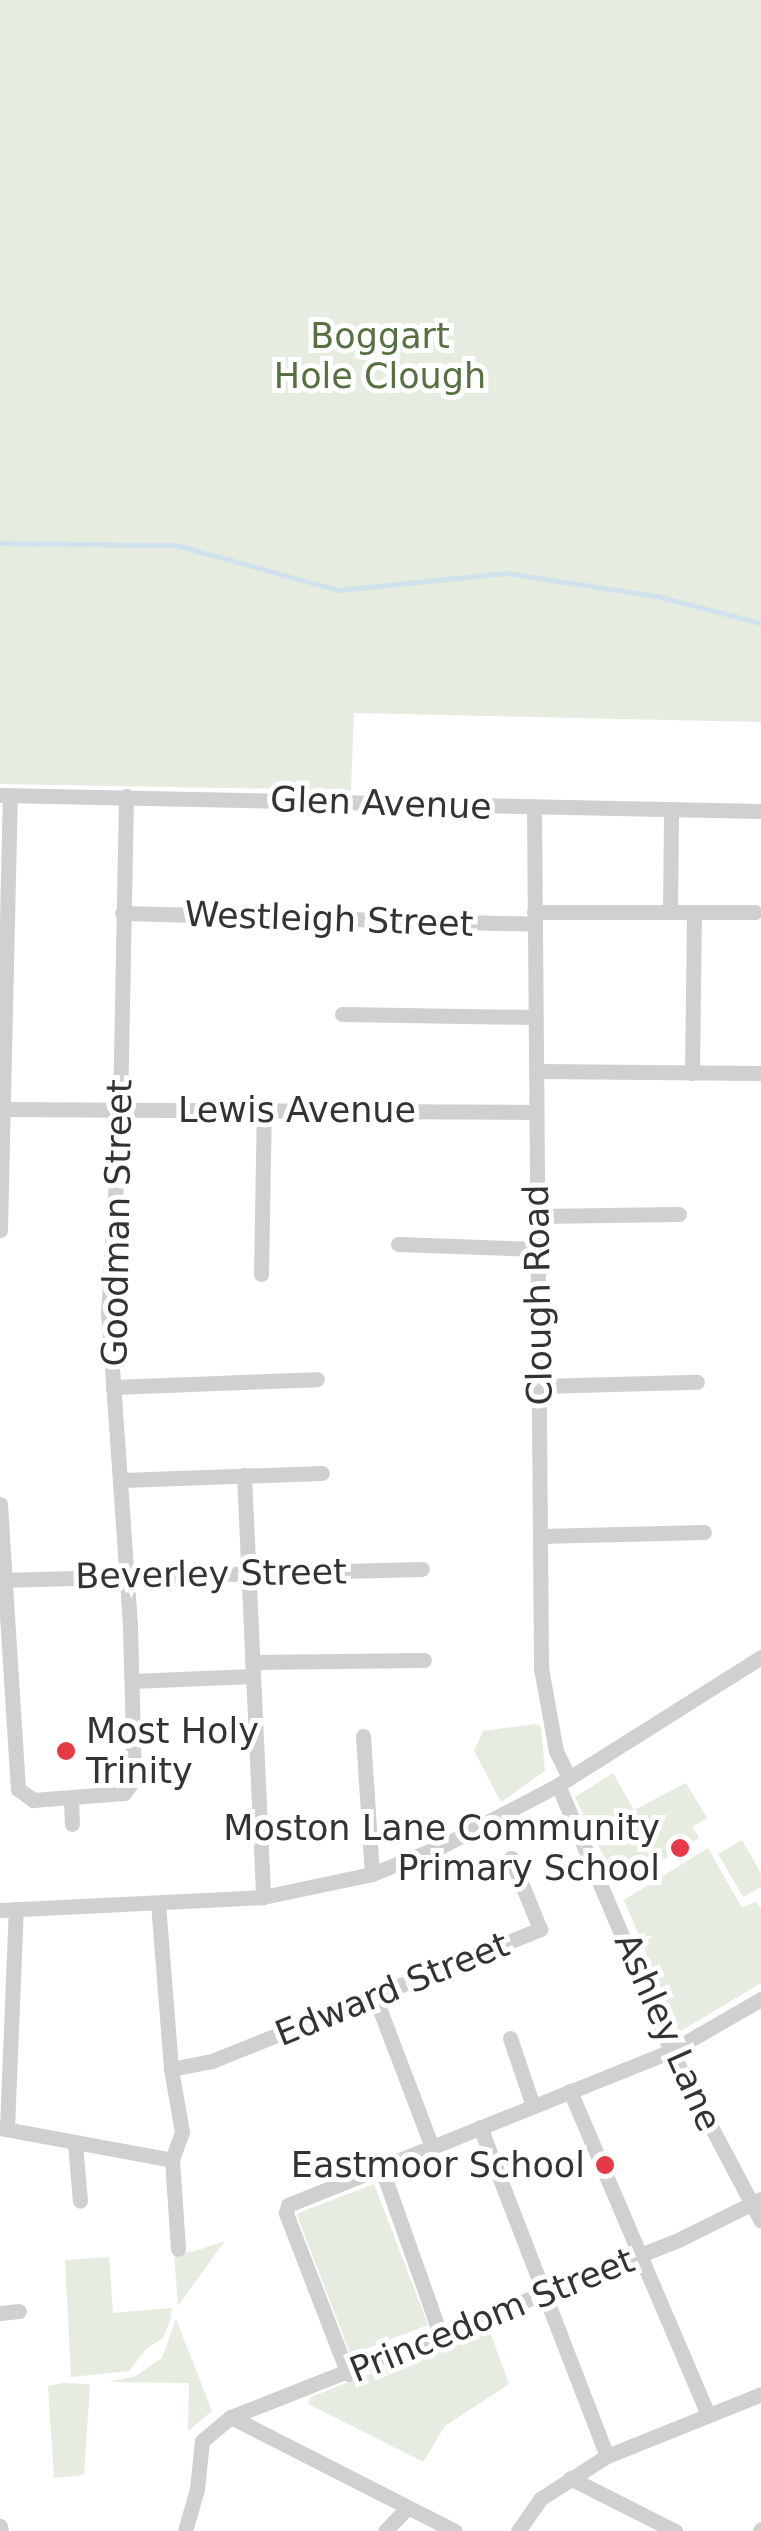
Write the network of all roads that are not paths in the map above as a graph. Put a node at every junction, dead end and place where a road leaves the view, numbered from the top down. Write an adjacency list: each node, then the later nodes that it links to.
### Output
1 (5, 795): 2 (street, Glen Avenue); 16 (street)
2 (126, 796): 3 (street, Glen Avenue); 9 (street, Goodman Street)
3 (534, 808): 4 (street, Glen Avenue); 10 (street, Clough Road)
4 (671, 810): 5 (street, Glen Avenue); 6 (street)
5 (761, 811)
6 (670, 912): 7 (street, Westleigh Street); 10 (street, Westleigh Street)
7 (694, 912): 8 (street, Westleigh Street); 14 (street)
8 (756, 912)
9 (122, 913): 10 (street, Westleigh Street); 18 (street, Goodman Street)
10 (535, 918): 12 (street, Clough Road)
11 (342, 1014): 12 (street)
12 (536, 1017): 13 (street, Clough Road)
13 (536, 1071): 14 (street); 19 (street, Clough Road)
14 (692, 1073): 15 (street)
15 (761, 1074)
16 (2, 1109): 18 (street, Lewis Avenue); 22 (street)
17 (264, 1109): 18 (street, Lewis Avenue); 19 (street, Lewis Avenue); 25 (street)
18 (120, 1110): 28 (street, Goodman Street)
19 (535, 1112): 21 (street, Clough Road)
20 (678, 1214): 21 (street)
21 (537, 1216): 24 (street, Clough Road)
22 (0, 1230)
23 (398, 1244): 24 (street)
24 (538, 1249): 29 (street, Clough Road)
25 (261, 1274)
26 (317, 1380): 28 (street)
27 (697, 1382): 29 (street)
28 (112, 1386): 32 (street, Goodman Street)
29 (539, 1386): 35 (street, Clough Road)
30 (322, 1472): 31 (street)
31 (244, 1475): 32 (street); 37 (street)
32 (122, 1480): 38 (street, Goodman Street)
33 (0, 1504): 39 (street)
34 (704, 1532): 35 (street)
35 (540, 1536): 45 (street, Clough Road)
36 (422, 1569): 37 (street, Beverley Street)
37 (249, 1572): 38 (street, Beverley Street); 42 (street)
38 (128, 1575): 39 (street, Beverley Street); 43 (street, Goodman Street)
39 (2, 1580): 46 (street)
40 (761, 1657): 45 (street)
41 (424, 1660): 42 (street)
42 (253, 1669): 43 (street); 50 (street)
43 (132, 1681): 46 (street, Goodman Street)
44 (363, 1736): 49 (street)
45 (564, 1781): 49 (street); 56 (street, Ashley Lane)
46 (71, 1798): 47 (street)
47 (72, 1824)
48 (511, 1858): 53 (street, Edward Street)
49 (372, 1874): 50 (street)
50 (263, 1897): 51 (street)
51 (158, 1903): 52 (street); 57 (street)
52 (8, 1909): 61 (street)
53 (375, 1998): 57 (street, Edward Street); 63 (street)
54 (761, 1999): 56 (street)
55 (510, 2038): 59 (street)
56 (671, 2050): 58 (street); 67 (street, Ashley Lane)
57 (171, 2069): 64 (street)
58 (570, 2091): 59 (street); 70 (street)
59 (534, 2106): 60 (street)
60 (480, 2127): 63 (street); 71 (street)
61 (4, 2129): 62 (street)
62 (76, 2142): 64 (street); 66 (street)
63 (432, 2147): 65 (street)
64 (172, 2160): 69 (street)
65 (381, 2167): 74 (street); 75 (street)
66 (80, 2201)
67 (756, 2202): 68 (street, Ashley Lane); 70 (street, Princedom Street)
68 (761, 2221)
69 (178, 2249)
70 (642, 2254): 71 (street, Princedom Street); 77 (street)
71 (544, 2295): 74 (street, Princedom Street); 79 (street)
72 (19, 2311): 73 (street)
73 (0, 2313)
74 (440, 2336): 75 (street, Princedom Street)
75 (348, 2374): 78 (street, Princedom Street)
76 (761, 2394): 77 (street)
77 (708, 2415): 79 (street)
78 (231, 2417): 81 (street); 82 (street)
79 (607, 2456): 80 (street)
80 (570, 2478): 85 (street); 86 (street)
81 (408, 2507): 83 (street); 84 (street)
82 (185, 2531)
83 (385, 2531)
84 (455, 2531)
85 (518, 2531)
86 (675, 2531)

